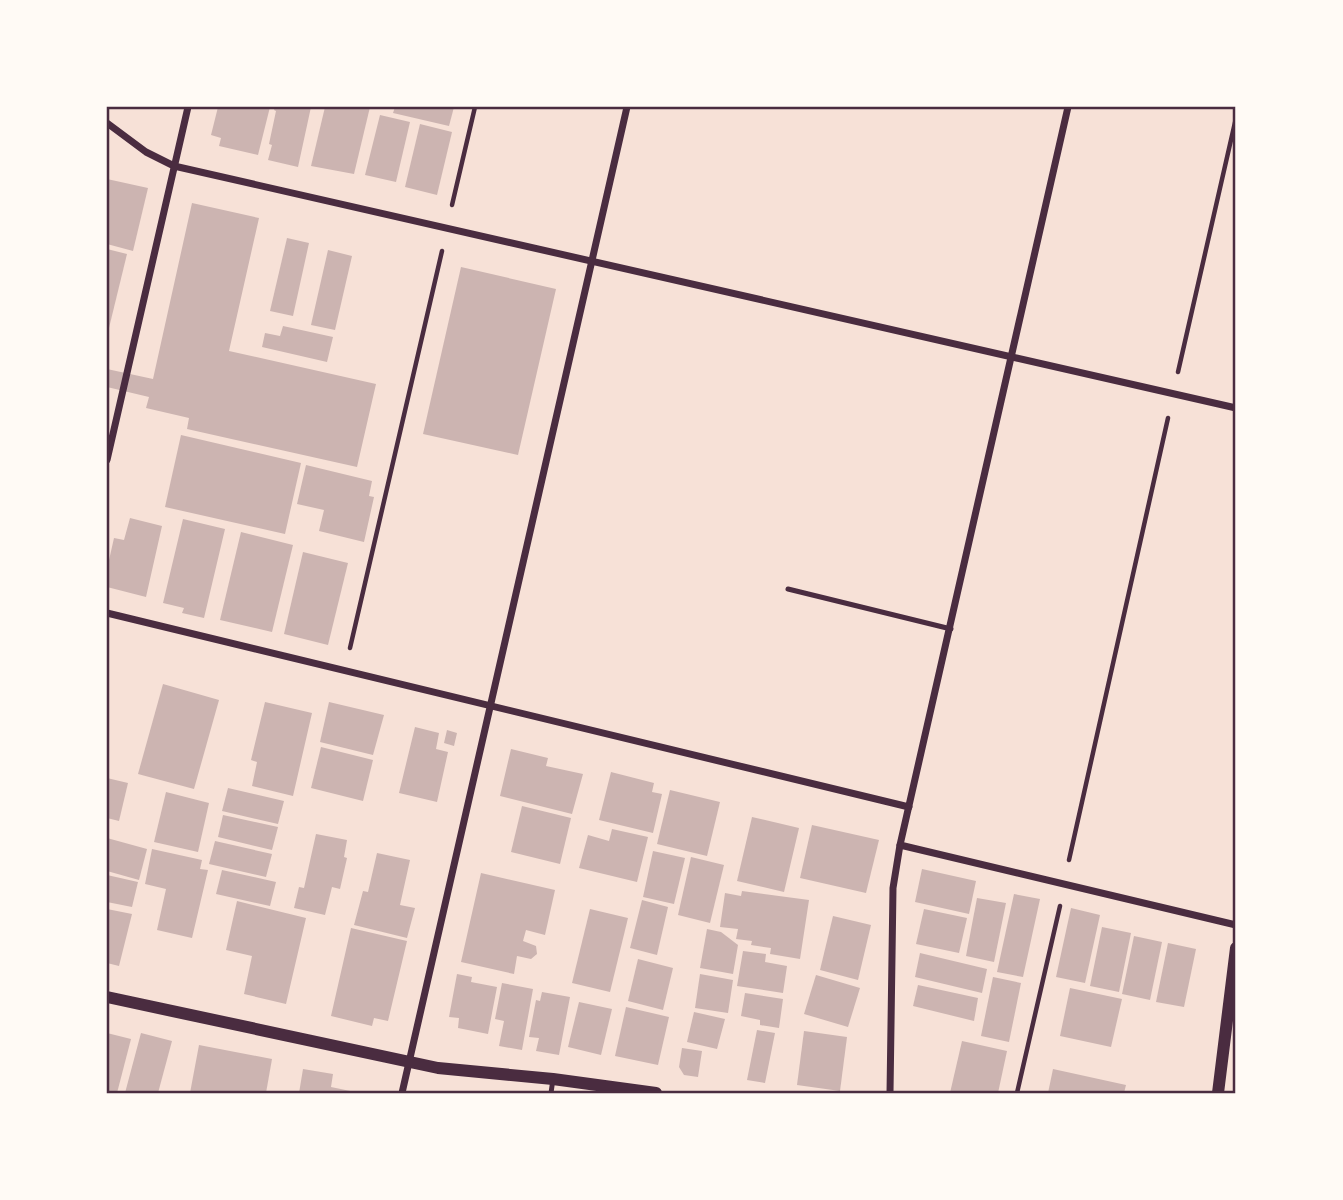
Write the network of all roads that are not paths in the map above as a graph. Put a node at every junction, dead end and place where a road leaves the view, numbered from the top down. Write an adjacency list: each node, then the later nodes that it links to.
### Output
1 (188, 107): 5 (street)
2 (627, 107): 6 (street)
3 (1068, 107): 7 (street)
4 (107, 124): 5 (street)
5 (174, 166): 6 (street); 9 (street)
6 (592, 261): 7 (street); 13 (street)
7 (1011, 357): 8 (street); 12 (street)
8 (1236, 408)
9 (107, 460)
10 (788, 589): 12 (lane)
11 (107, 613): 13 (street)
12 (951, 629): 14 (street)
13 (491, 706): 14 (street); 19 (street)
14 (909, 807): 15 (street)
15 (900, 845): 16 (street); 24 (street)
16 (1236, 925)
17 (1236, 948): 25 (street)
18 (107, 997): 19 (street)
19 (411, 1062): 20 (street); 21 (street)
20 (553, 1079): 22 (lane); 23 (street)
21 (402, 1093)
22 (551, 1093)
23 (656, 1093)
24 (890, 1093)
25 (1218, 1093)

